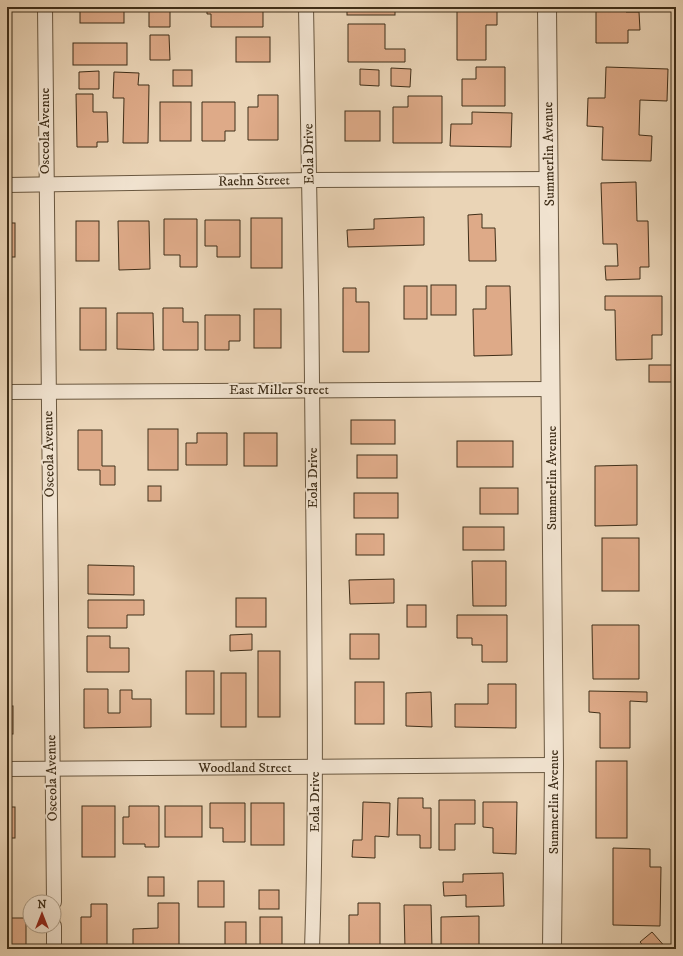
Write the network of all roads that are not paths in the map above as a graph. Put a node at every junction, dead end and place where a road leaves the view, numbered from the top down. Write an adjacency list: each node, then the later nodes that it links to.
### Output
1 (45, 7): 7 (street, Osceola Avenue)
2 (306, 7): 4 (street, Eola Drive)
3 (547, 7): 5 (street, Summerlin Avenue)
4 (310, 180): 5 (street, Raehn Street); 7 (street, Raehn Street); 9 (street, Eola Drive)
5 (549, 180): 8 (street, Summerlin Avenue)
6 (7, 185): 7 (street, Raehn Street)
7 (46, 185): 11 (street, Osceola Avenue)
8 (551, 389): 9 (street, East Miller Street); 12 (street, Summerlin Avenue)
9 (313, 390): 11 (street, East Miller Street); 13 (street, Eola Drive)
10 (7, 392): 11 (street, East Miller Street)
11 (49, 392): 15 (street, Osceola Avenue)
12 (554, 765): 13 (street, Woodland Street); 20 (street, Summerlin Avenue)
13 (315, 767): 15 (street, Woodland Street); 19 (street, Eola Drive)
14 (7, 769): 15 (street, Woodland Street)
15 (52, 769): 16 (street, Osceola Avenue)
16 (54, 894)
17 (54, 934): 18 (street)
18 (54, 949)
19 (312, 949)
20 (552, 949)

